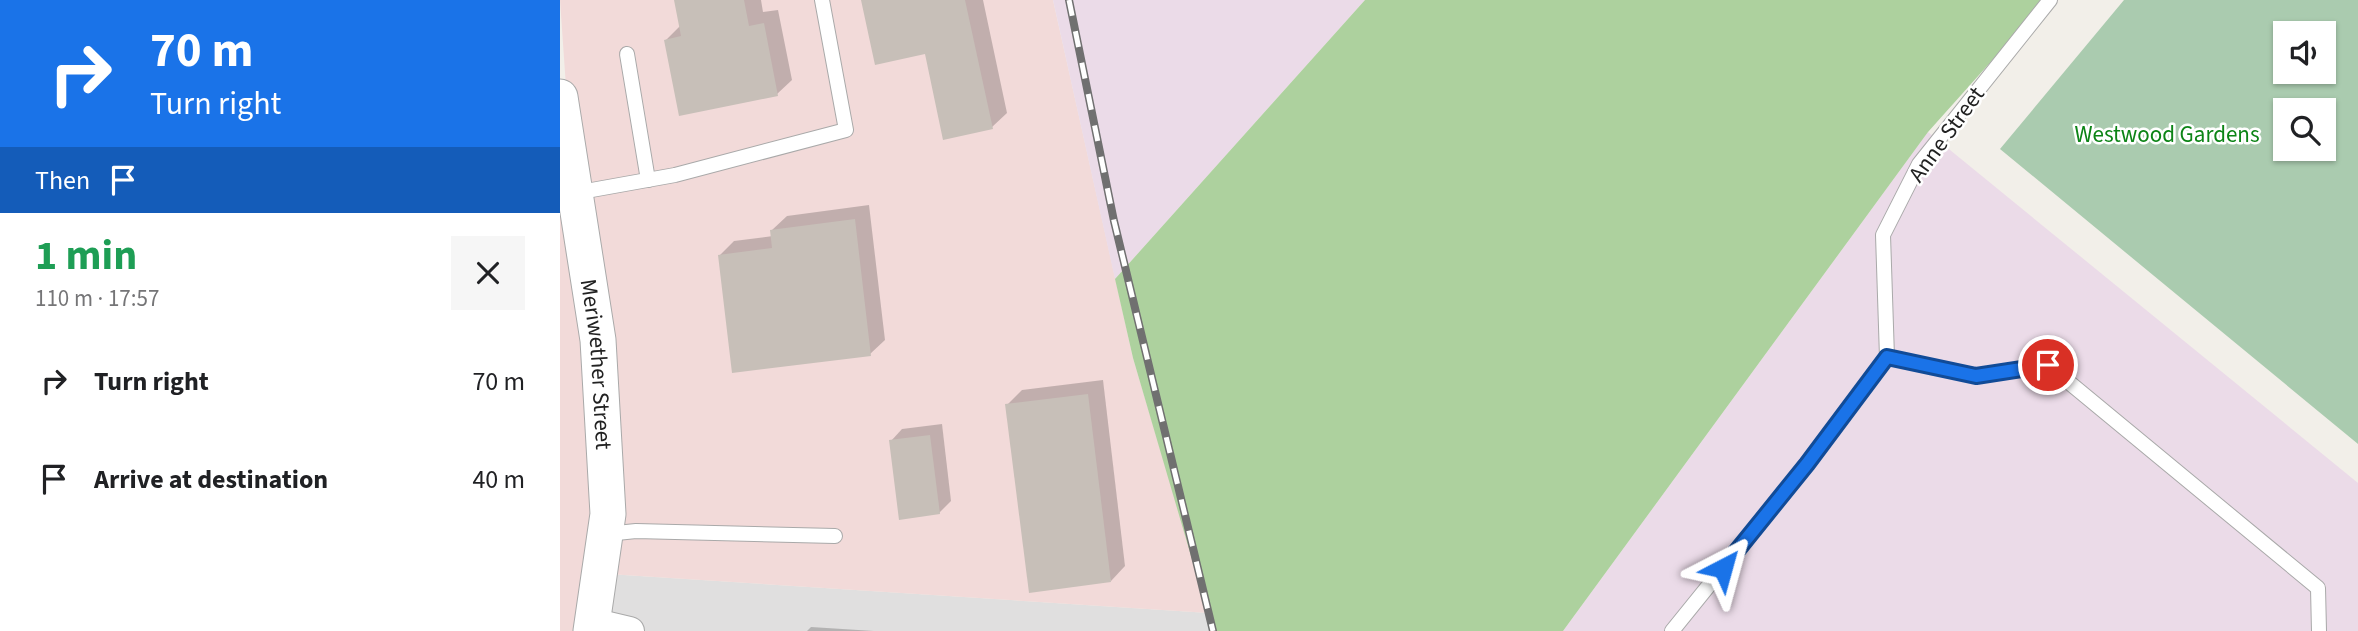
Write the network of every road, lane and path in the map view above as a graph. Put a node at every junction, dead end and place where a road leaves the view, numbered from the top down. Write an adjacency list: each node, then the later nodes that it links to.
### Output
1 (822, 0): 5 (lane)
2 (2050, 0): 7 (lane, Anne Street)
3 (627, 54): 5 (lane)
4 (560, 97): 6 (street, Meriwether Street)
5 (649, 180): 6 (lane)
6 (571, 206): 8 (street, Meriwether Street)
7 (1887, 357): 12 (lane); 13 (lane)
8 (605, 535): 9 (lane); 10 (street, Meriwether Street)
9 (835, 536)
10 (592, 627): 11 (street)
11 (631, 631)
12 (1672, 631)
13 (2319, 631)

